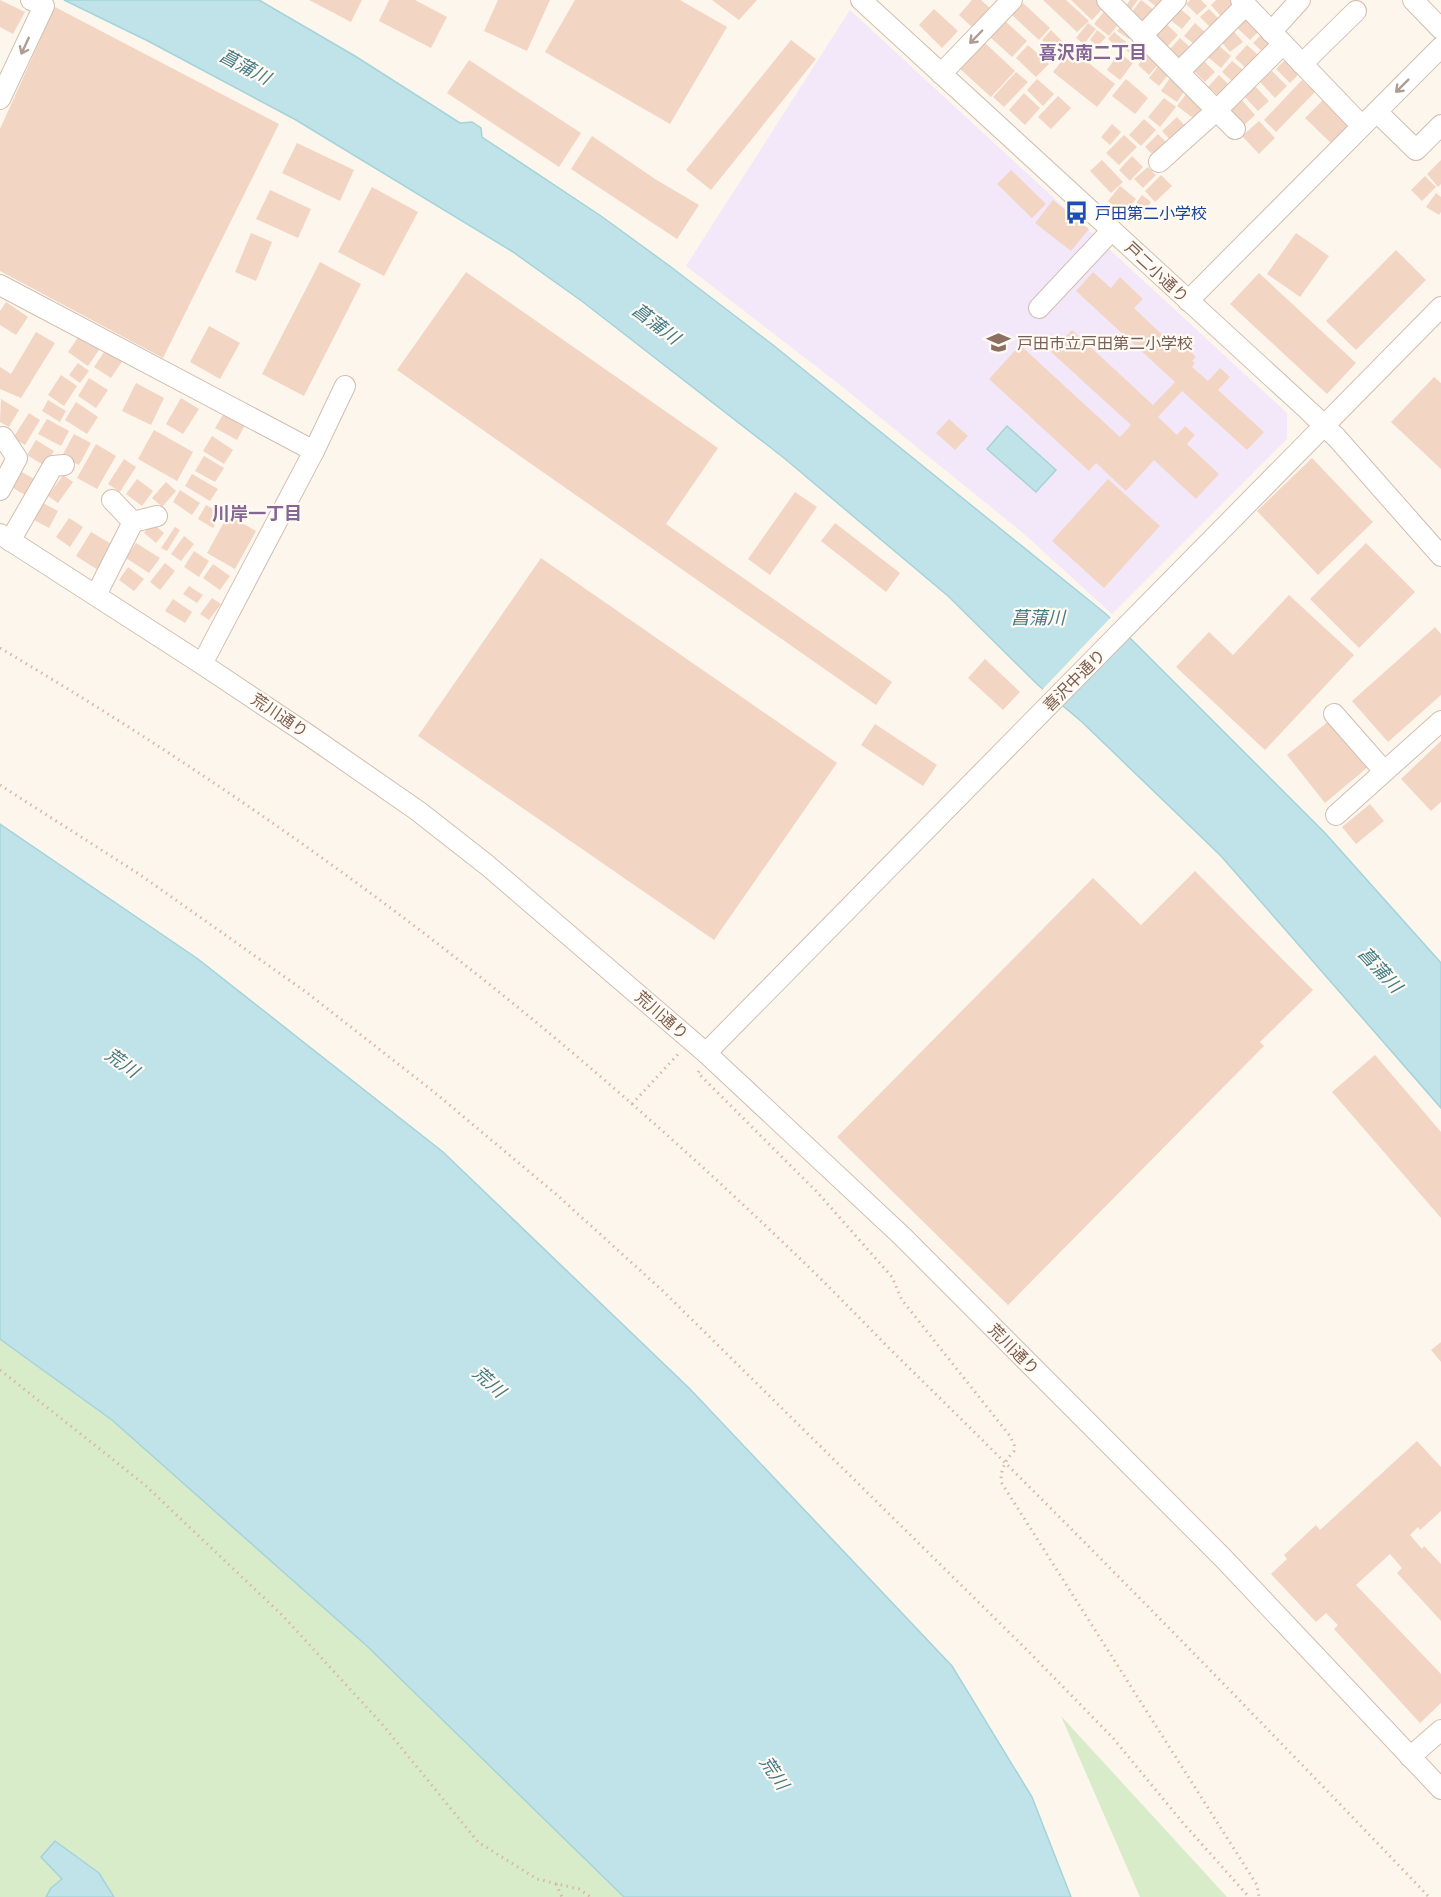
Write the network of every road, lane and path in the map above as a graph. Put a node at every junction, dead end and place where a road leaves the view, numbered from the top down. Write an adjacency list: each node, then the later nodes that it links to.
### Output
1 (31, 0): 17 (street, one-way to 17)
2 (861, 0): 16 (street, 戸二小通り)
3 (1011, 0): 16 (street, one-way to 16)
4 (1107, 0): 11 (street)
5 (1176, 0): 11 (street)
6 (1300, 0): 12 (street)
7 (1413, 0): 10 (street)
8 (1243, 3): 12 (street); 15 (street)
9 (1356, 10): 14 (street)
10 (1441, 29)
11 (1142, 36): 15 (street)
12 (1277, 38): 14 (street); 18 (street)
13 (1441, 47): 19 (street, one-way to 19)
14 (1302, 64): 21 (street)
15 (1179, 72): 18 (street)
16 (941, 74): 24 (street, 戸二小通り)
17 (0, 99)
18 (1217, 110): 22 (street); 23 (street)
19 (1377, 112): 20 (street); 21 (street)
20 (1441, 125)
21 (1362, 126): 26 (street)
22 (1235, 129)
23 (1159, 162)
24 (1112, 230): 26 (street, 戸二小通り); 28 (street)
25 (0, 285): 32 (street)
26 (1188, 301): 30 (street, 戸二小通り)
27 (1441, 307): 30 (street, 喜沢中通り)
28 (1039, 308)
29 (345, 386): 32 (street)
30 (1324, 426): 39 (street, 戸二小通り); 49 (street, 喜沢中通り)
31 (3, 437): 34 (street)
32 (314, 451): 42 (street)
33 (64, 465): 38 (street)
34 (0, 490)
35 (112, 500): 37 (street)
36 (157, 516): 37 (street)
37 (133, 522): 40 (street)
38 (5, 538): 40 (street, 荒川通り)
39 (1441, 556)
40 (96, 595): 42 (street, 荒川通り)
41 (0, 648): 50 (path)
42 (202, 663): 48 (street, 荒川通り)
43 (1335, 714): 45 (street)
44 (1441, 722): 45 (street)
45 (1384, 771): 47 (street)
46 (0, 786): 59 (path)
47 (1336, 815)
48 (691, 1040): 49 (street, 荒川通り); 50 (path)
49 (706, 1053): 52 (path); 54 (street, 荒川通り)
50 (632, 1104): 52 (path)
51 (0, 1370): 56 (path)
52 (1005, 1461): 60 (path); 61 (path)
53 (1441, 1730): 54 (street)
54 (1410, 1757): 55 (street, 荒川通り)
55 (1441, 1789)
56 (556, 1884): 57 (path); 58 (path)
57 (562, 1897)
58 (591, 1897)
59 (1249, 1897)
60 (1259, 1897)
61 (1429, 1897)

